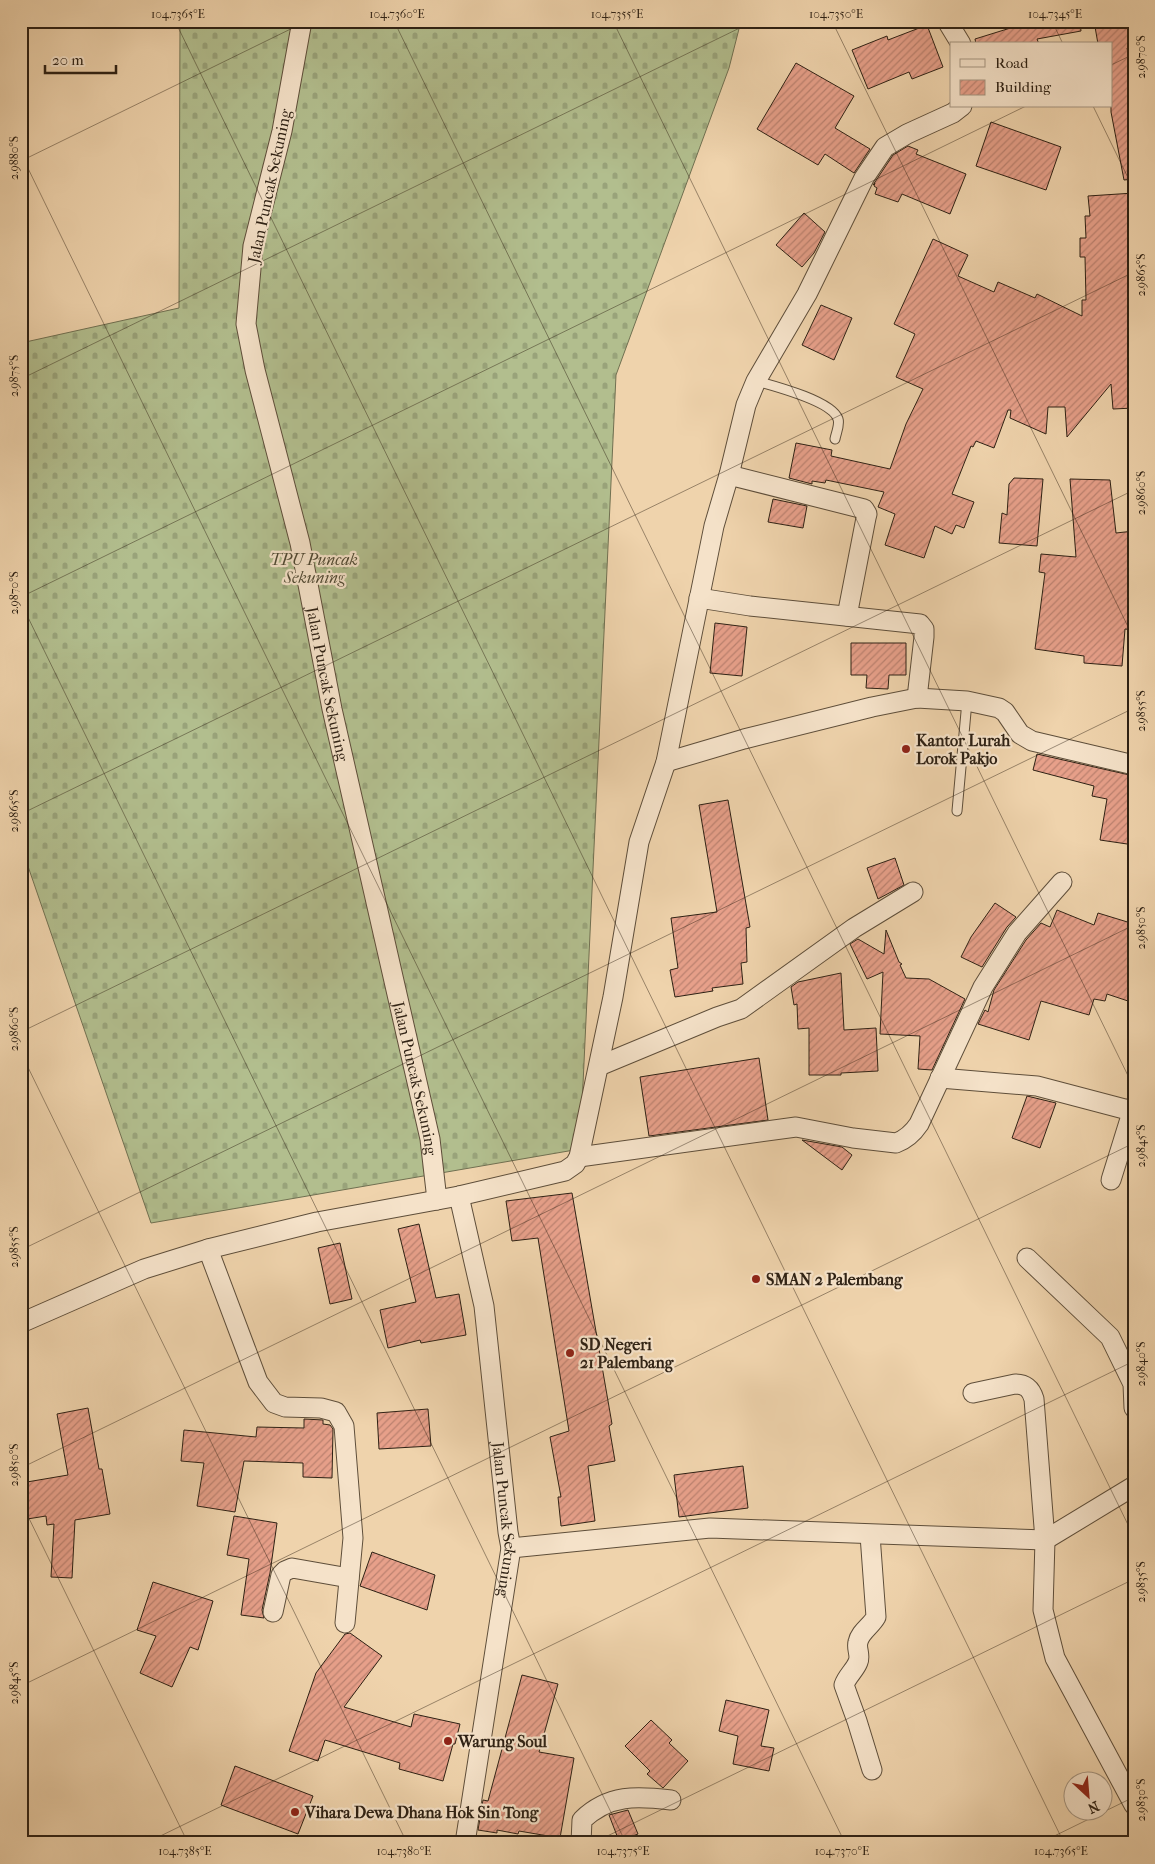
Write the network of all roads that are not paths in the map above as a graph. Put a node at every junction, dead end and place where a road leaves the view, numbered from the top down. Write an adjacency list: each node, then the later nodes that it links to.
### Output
1 (302, 21): 23 (street, Jalan Puncak Sekuning)
2 (947, 21): 3 (street)
3 (960, 42)
4 (959, 108): 5 (street)
5 (756, 380): 6 (lane); 7 (street)
6 (835, 439)
7 (729, 475): 8 (street); 9 (street)
8 (699, 598): 9 (street); 12 (street)
9 (847, 616): 10 (street)
10 (917, 698): 11 (street); 12 (street)
11 (967, 701): 13 (street); 14 (lane)
12 (666, 762): 17 (street)
13 (1134, 765)
14 (957, 811)
15 (1062, 882): 18 (street)
16 (913, 892): 17 (street)
17 (599, 1066): 20 (street)
18 (940, 1078): 19 (street); 20 (street)
19 (1133, 1109): 21 (street)
20 (579, 1157): 22 (street)
21 (1111, 1180)
22 (459, 1196): 23 (street); 33 (street, Jalan Puncak Sekuning)
23 (437, 1200): 24 (street)
24 (208, 1249): 26 (street); 34 (street)
25 (1026, 1258): 27 (street)
26 (21, 1323)
27 (1133, 1384): 29 (street)
28 (973, 1393): 32 (street)
29 (1134, 1408)
30 (1134, 1486): 32 (street)
31 (870, 1535): 32 (street); 33 (street); 37 (street)
32 (1045, 1540): 39 (street)
33 (511, 1548): 40 (street, Jalan Puncak Sekuning)
34 (349, 1578): 35 (street); 36 (street)
35 (273, 1612)
36 (345, 1623)
37 (872, 1770)
38 (671, 1800): 41 (street)
39 (1134, 1805)
40 (465, 1843)
41 (581, 1843)

